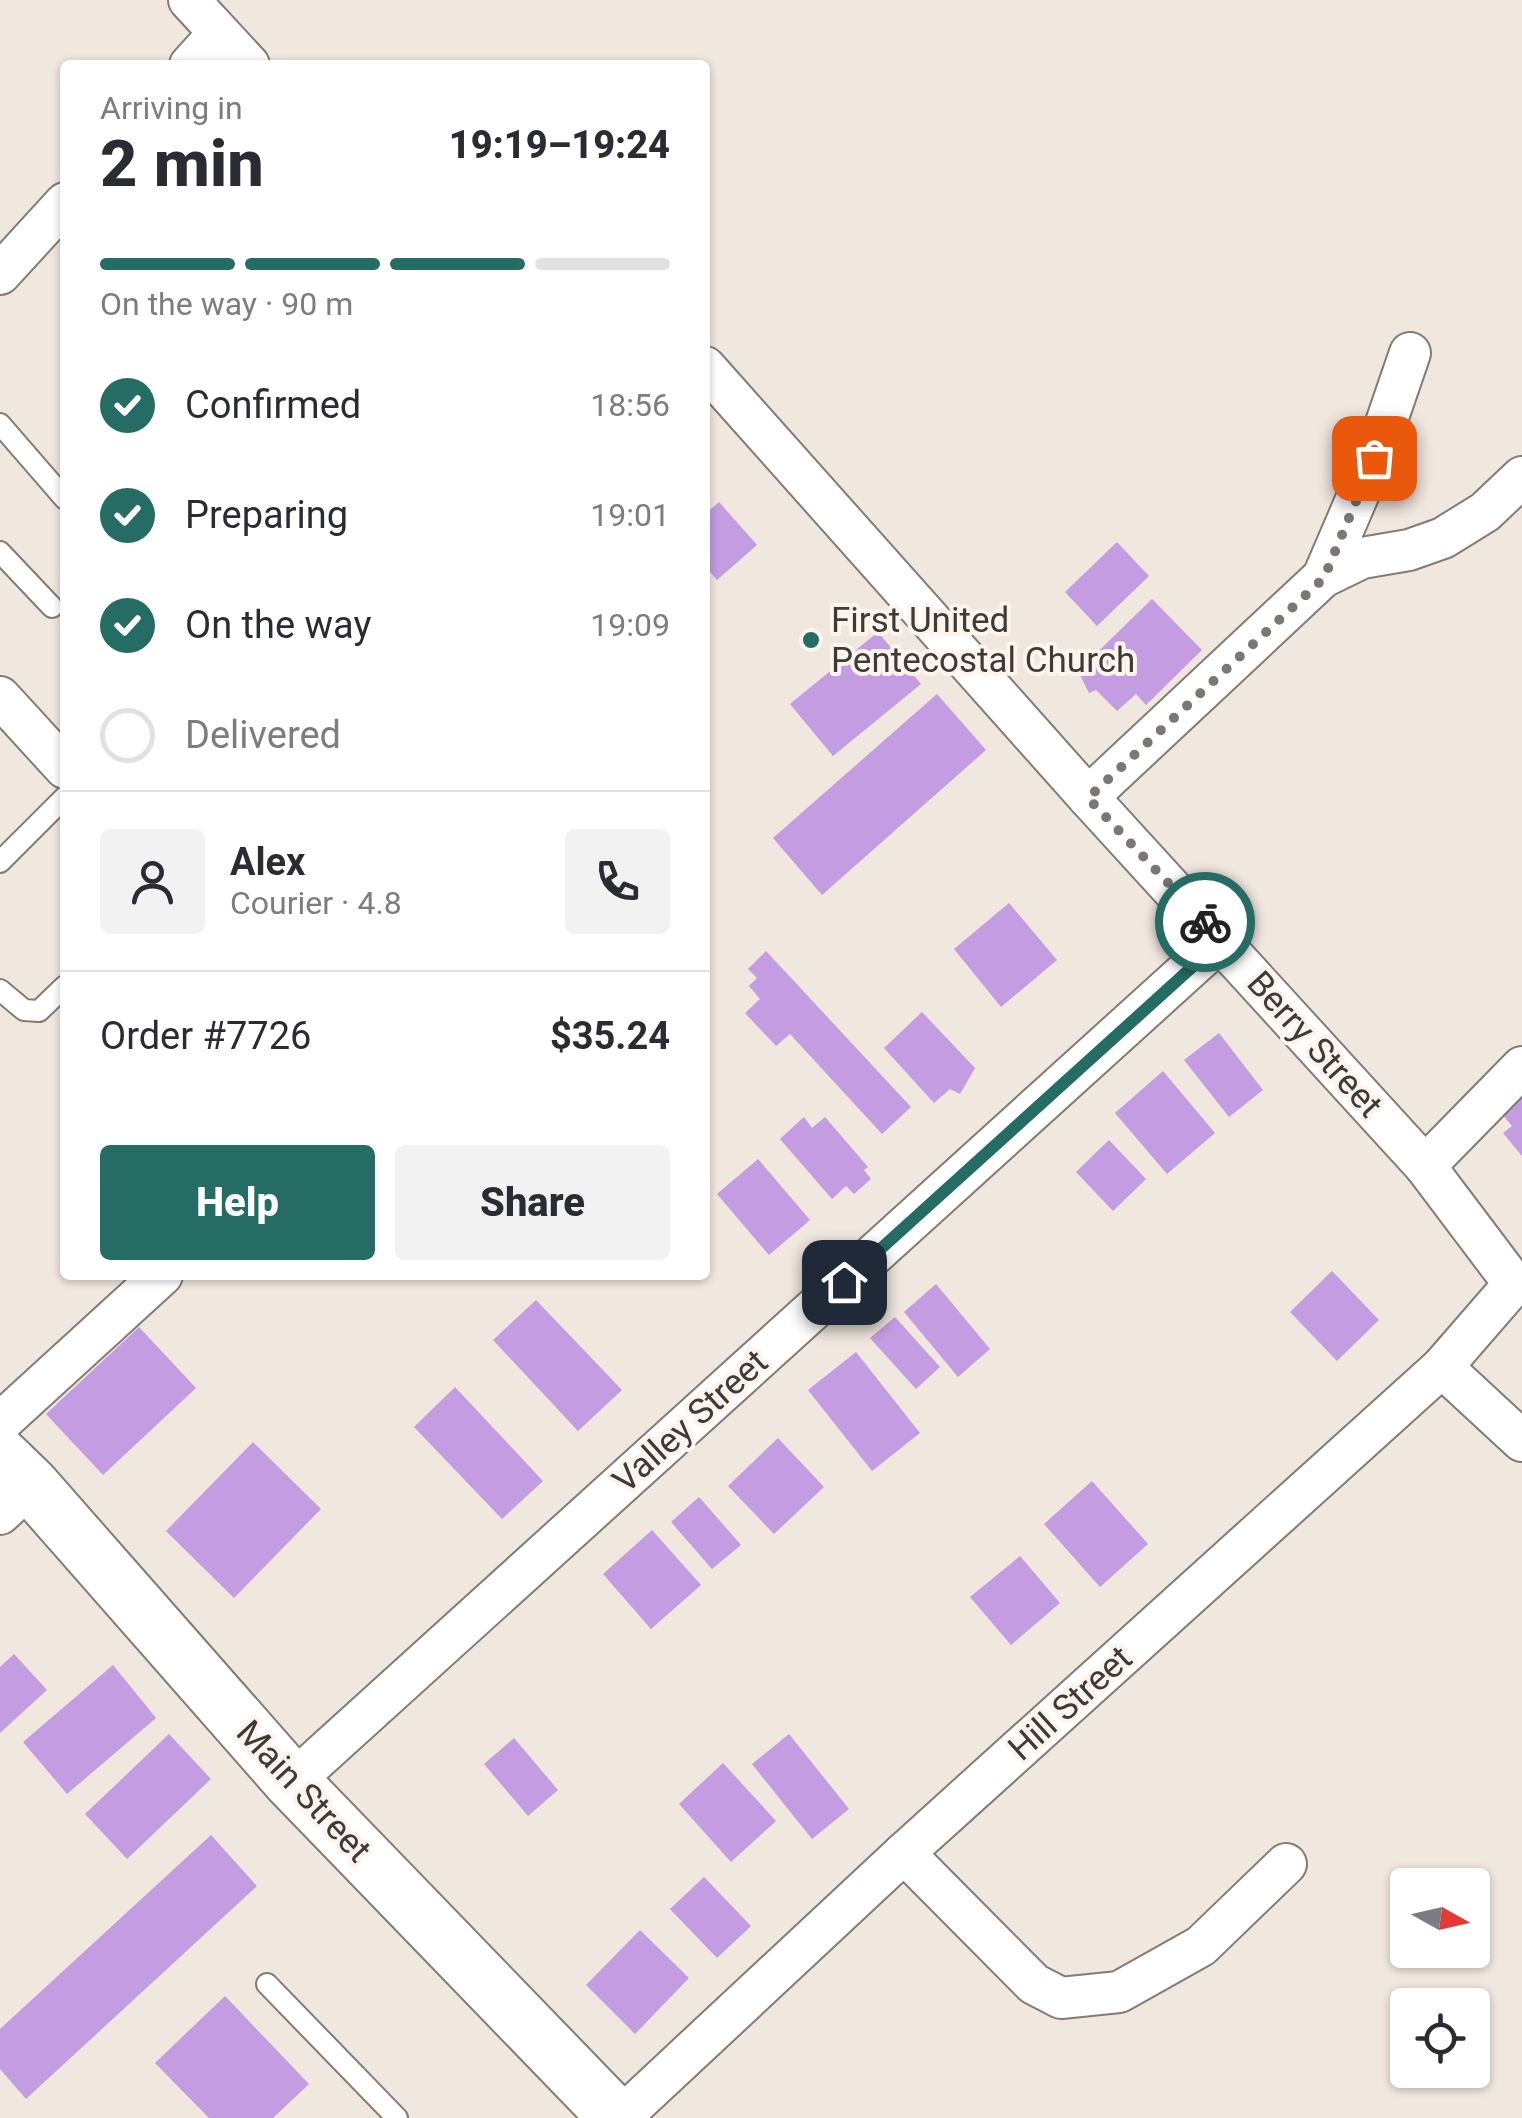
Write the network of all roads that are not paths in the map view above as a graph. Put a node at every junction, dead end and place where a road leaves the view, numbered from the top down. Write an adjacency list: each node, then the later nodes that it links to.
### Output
1 (188, 0): 2 (street)
2 (220, 33): 3 (street); 4 (street)
3 (195, 60)
4 (244, 60)
5 (60, 208): 6 (street)
6 (0, 274)
7 (1410, 353): 13 (street)
8 (710, 373): 17 (street, Berry Street)
9 (0, 424): 11 (lane)
10 (1522, 477): 13 (street)
11 (60, 493)
12 (0, 552): 14 (lane)
13 (1324, 578): 17 (street)
14 (52, 607)
15 (6, 715): 16 (street)
16 (60, 764)
17 (1088, 798): 20 (street, Berry Street)
18 (60, 802): 19 (lane)
19 (0, 862)
20 (1222, 940): 24 (street, Berry Street); 31 (street, Valley Street)
21 (0, 990): 22 (lane)
22 (60, 991)
23 (1522, 1066): 24 (street)
24 (1424, 1166): 26 (street, Berry Street)
25 (157, 1280): 28 (street)
26 (1514, 1284): 27 (street, Hill Street)
27 (1442, 1367): 29 (street); 32 (street, Hill Street)
28 (0, 1423)
29 (1522, 1440)
30 (10, 1485): 31 (main road, Main Street)
31 (292, 1782): 36 (main road, Main Street)
32 (904, 1853): 33 (street); 36 (street, Hill Street)
33 (1286, 1864)
34 (267, 1984): 35 (lane)
35 (397, 2118)
36 (619, 2118)

